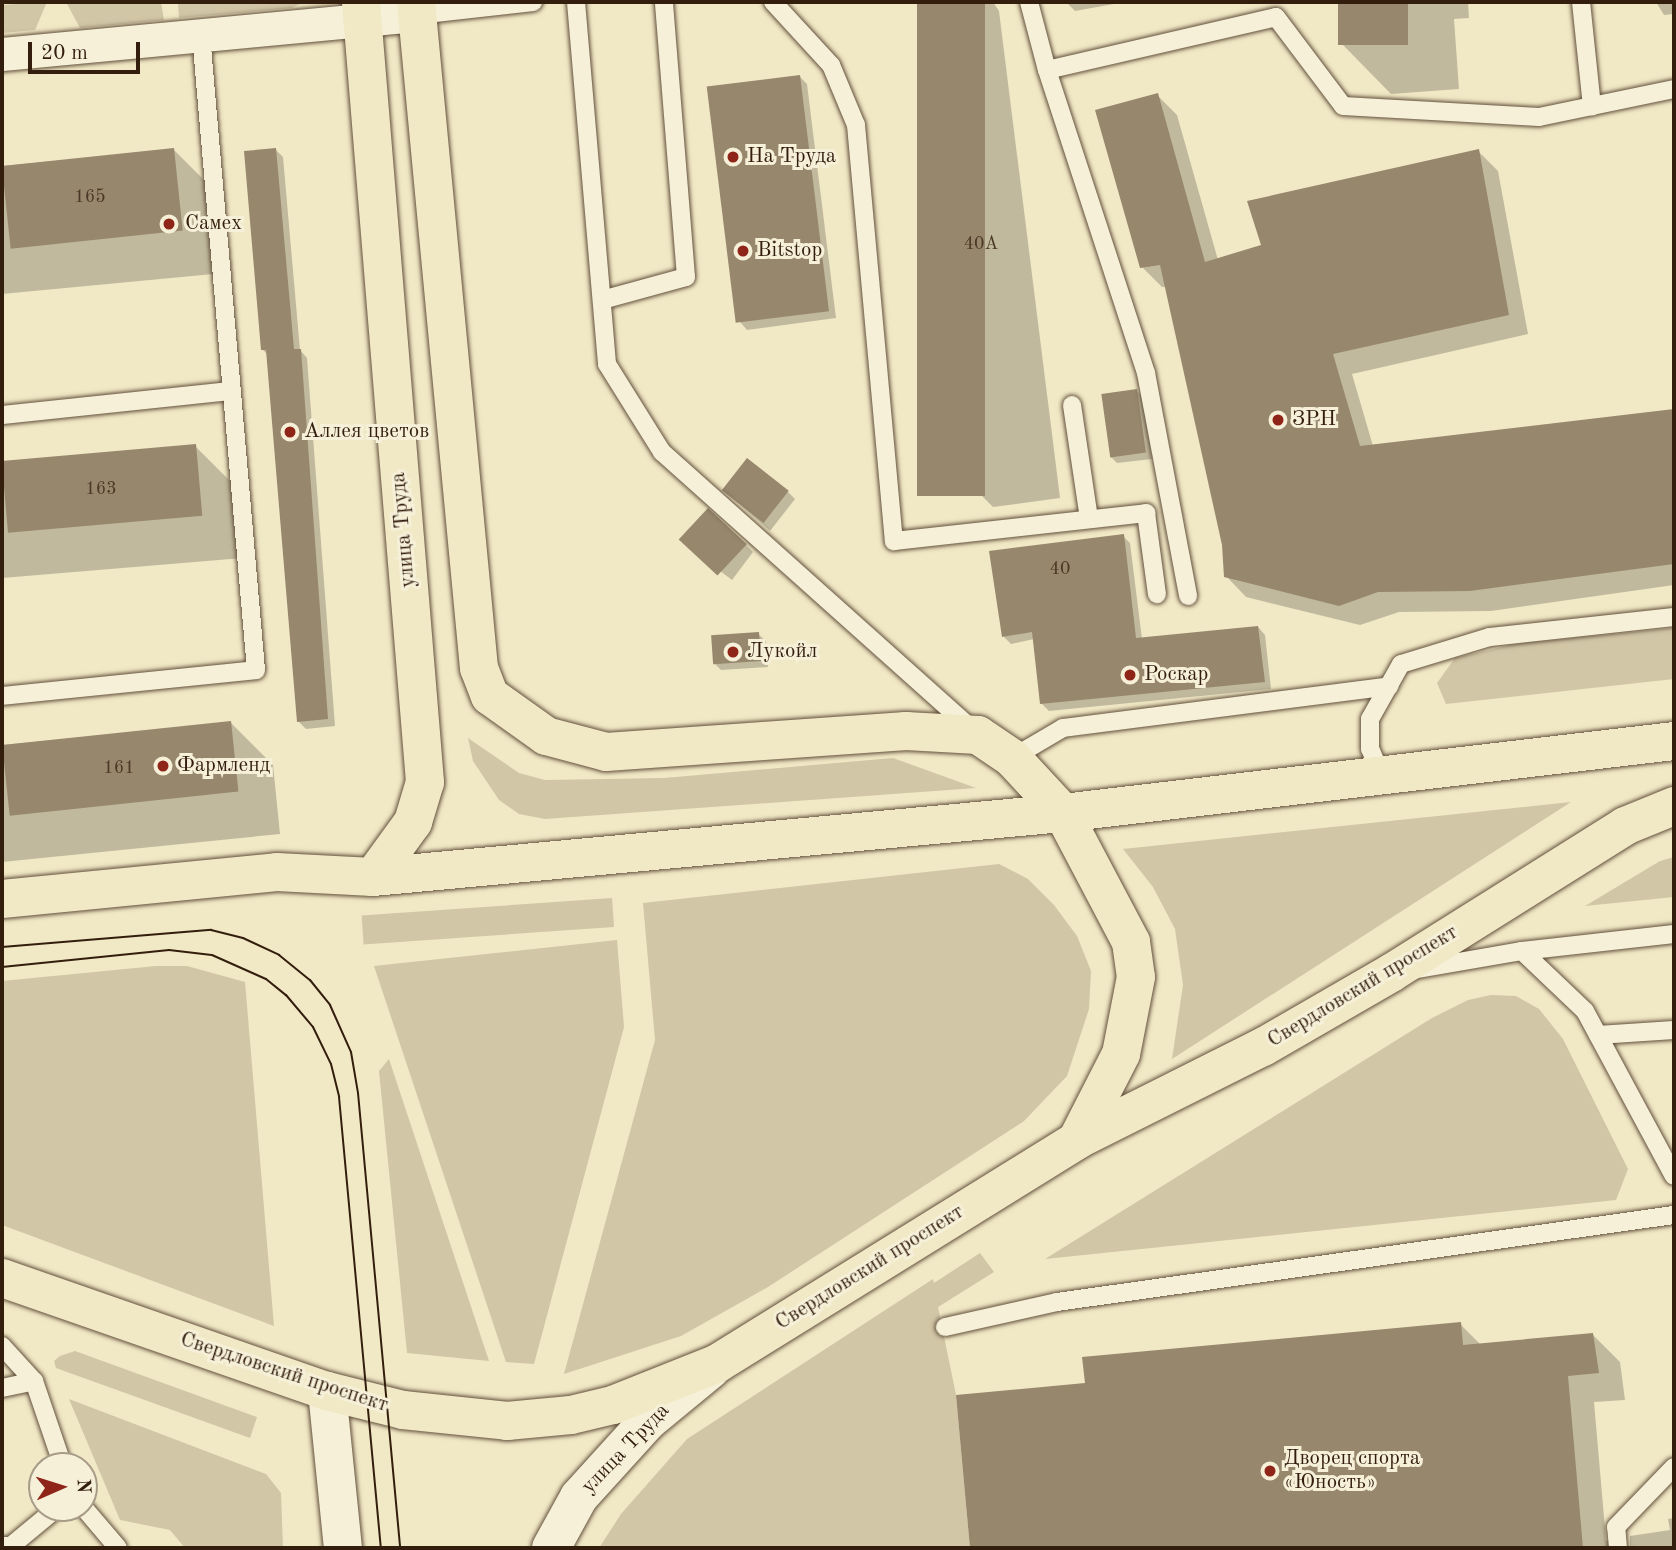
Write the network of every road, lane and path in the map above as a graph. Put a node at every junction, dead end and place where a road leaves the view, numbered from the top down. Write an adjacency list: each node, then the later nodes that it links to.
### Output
1 (533, 2): 8 (lane)
2 (576, 2): 16 (lane)
3 (664, 2): 16 (lane)
4 (773, 2): 20 (lane)
5 (1029, 2): 13 (lane)
6 (1262, 2): 10 (lane)
7 (1581, 2): 15 (lane)
8 (417, 8): 9 (street); 26 (main road)
9 (361, 11): 11 (street); 32 (main road, улица Труда)
10 (1276, 17): 13 (lane); 15 (lane)
11 (201, 35): 12 (street); 17 (lane)
12 (2, 54)
13 (1047, 71): 22 (lane)
14 (1674, 89): 15 (lane)
15 (1592, 106)
16 (601, 300): 26 (lane)
17 (231, 391): 19 (lane); 25 (lane)
18 (1072, 405): 20 (lane)
19 (2, 415)
20 (1089, 519): 21 (lane)
21 (1157, 594)
22 (1188, 596)
23 (1674, 617): 24 (lane)
24 (1389, 686): 28 (lane); 29 (lane)
25 (2, 696)
26 (978, 735): 28 (main road)
27 (1674, 741): 29 (main road)
28 (1012, 758): 31 (main road)
29 (1380, 772): 31 (main road)
30 (1674, 806): 36 (main road, Свердловский проспект)
31 (1063, 813): 32 (main road); 39 (main road)
32 (373, 877): 33 (main road)
33 (2, 899)
34 (1674, 934): 35 (lane)
35 (1522, 951): 36 (lane); 38 (lane)
36 (1391, 973): 39 (main road, Свердловский проспект)
37 (1674, 1030): 38 (lane)
38 (1598, 1035): 40 (lane)
39 (1077, 1140): 45 (main road, Свердловский проспект)
40 (1674, 1176)
41 (1674, 1216): 43 (lane)
42 (2, 1278): 48 (main road, Свердловский проспект)
43 (945, 1327)
44 (2, 1346): 46 (lane)
45 (718, 1363): 48 (main road, Свердловский проспект); 56 (main road, улица Труда)
46 (34, 1381): 47 (lane); 49 (lane)
47 (2, 1388)
48 (327, 1391): 55 (main road)
49 (58, 1452)
50 (1674, 1467): 57 (lane)
51 (40, 1522): 53 (lane)
52 (96, 1522): 54 (lane)
53 (2, 1546)
54 (117, 1548)
55 (343, 1548)
56 (551, 1548)
57 (1618, 1548)

